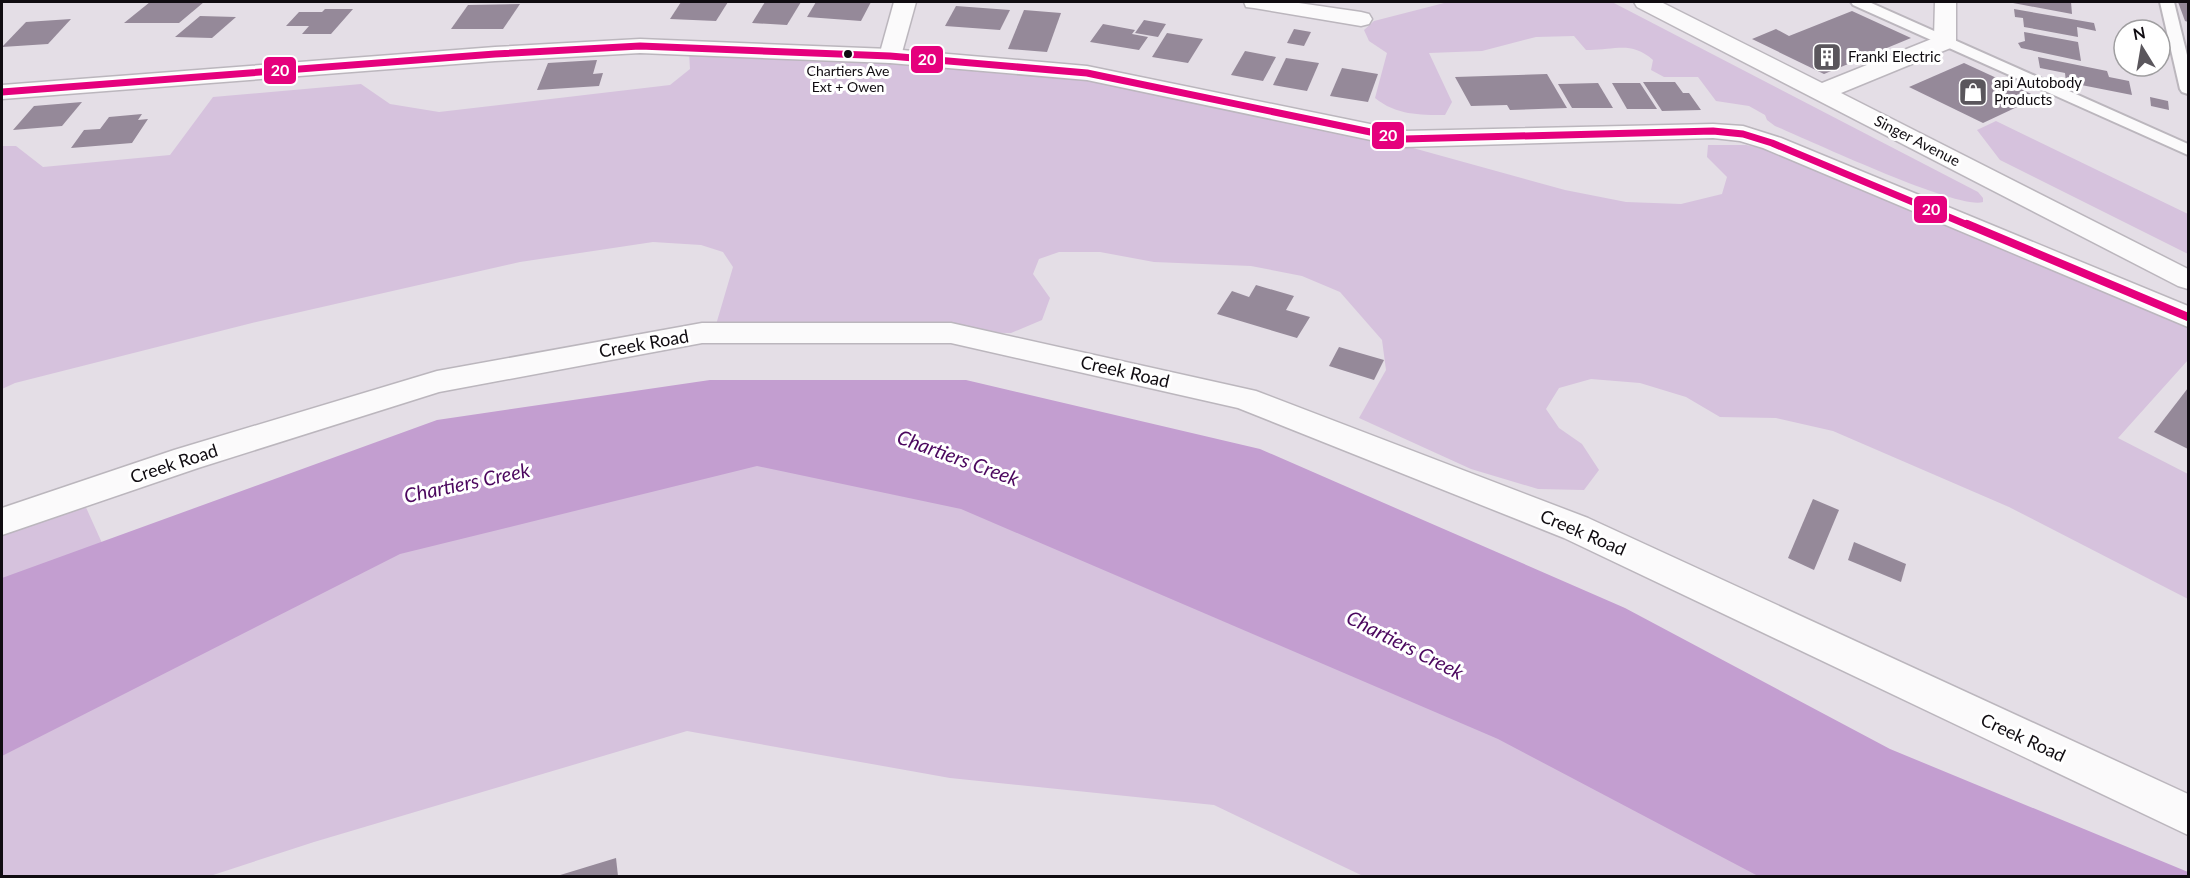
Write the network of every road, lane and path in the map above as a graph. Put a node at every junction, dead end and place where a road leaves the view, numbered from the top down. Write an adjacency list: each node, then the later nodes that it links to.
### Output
1 (905, 2): 9 (street)
2 (1254, 2): 7 (street)
3 (1645, 2): 12 (street, Singer Avenue)
4 (1858, 2): 8 (lane)
5 (1946, 2): 8 (street)
6 (2167, 2): 10 (lane)
7 (1361, 20)
8 (1945, 42): 12 (street); 13 (lane)
9 (890, 56): 11 (street); 15 (street)
10 (2188, 90)
11 (2, 92)
12 (1821, 92): 14 (street, Singer Avenue)
13 (2188, 150)
14 (2188, 280)
15 (2188, 317)
16 (2, 522): 17 (street, Creek Road)
17 (2188, 815)

